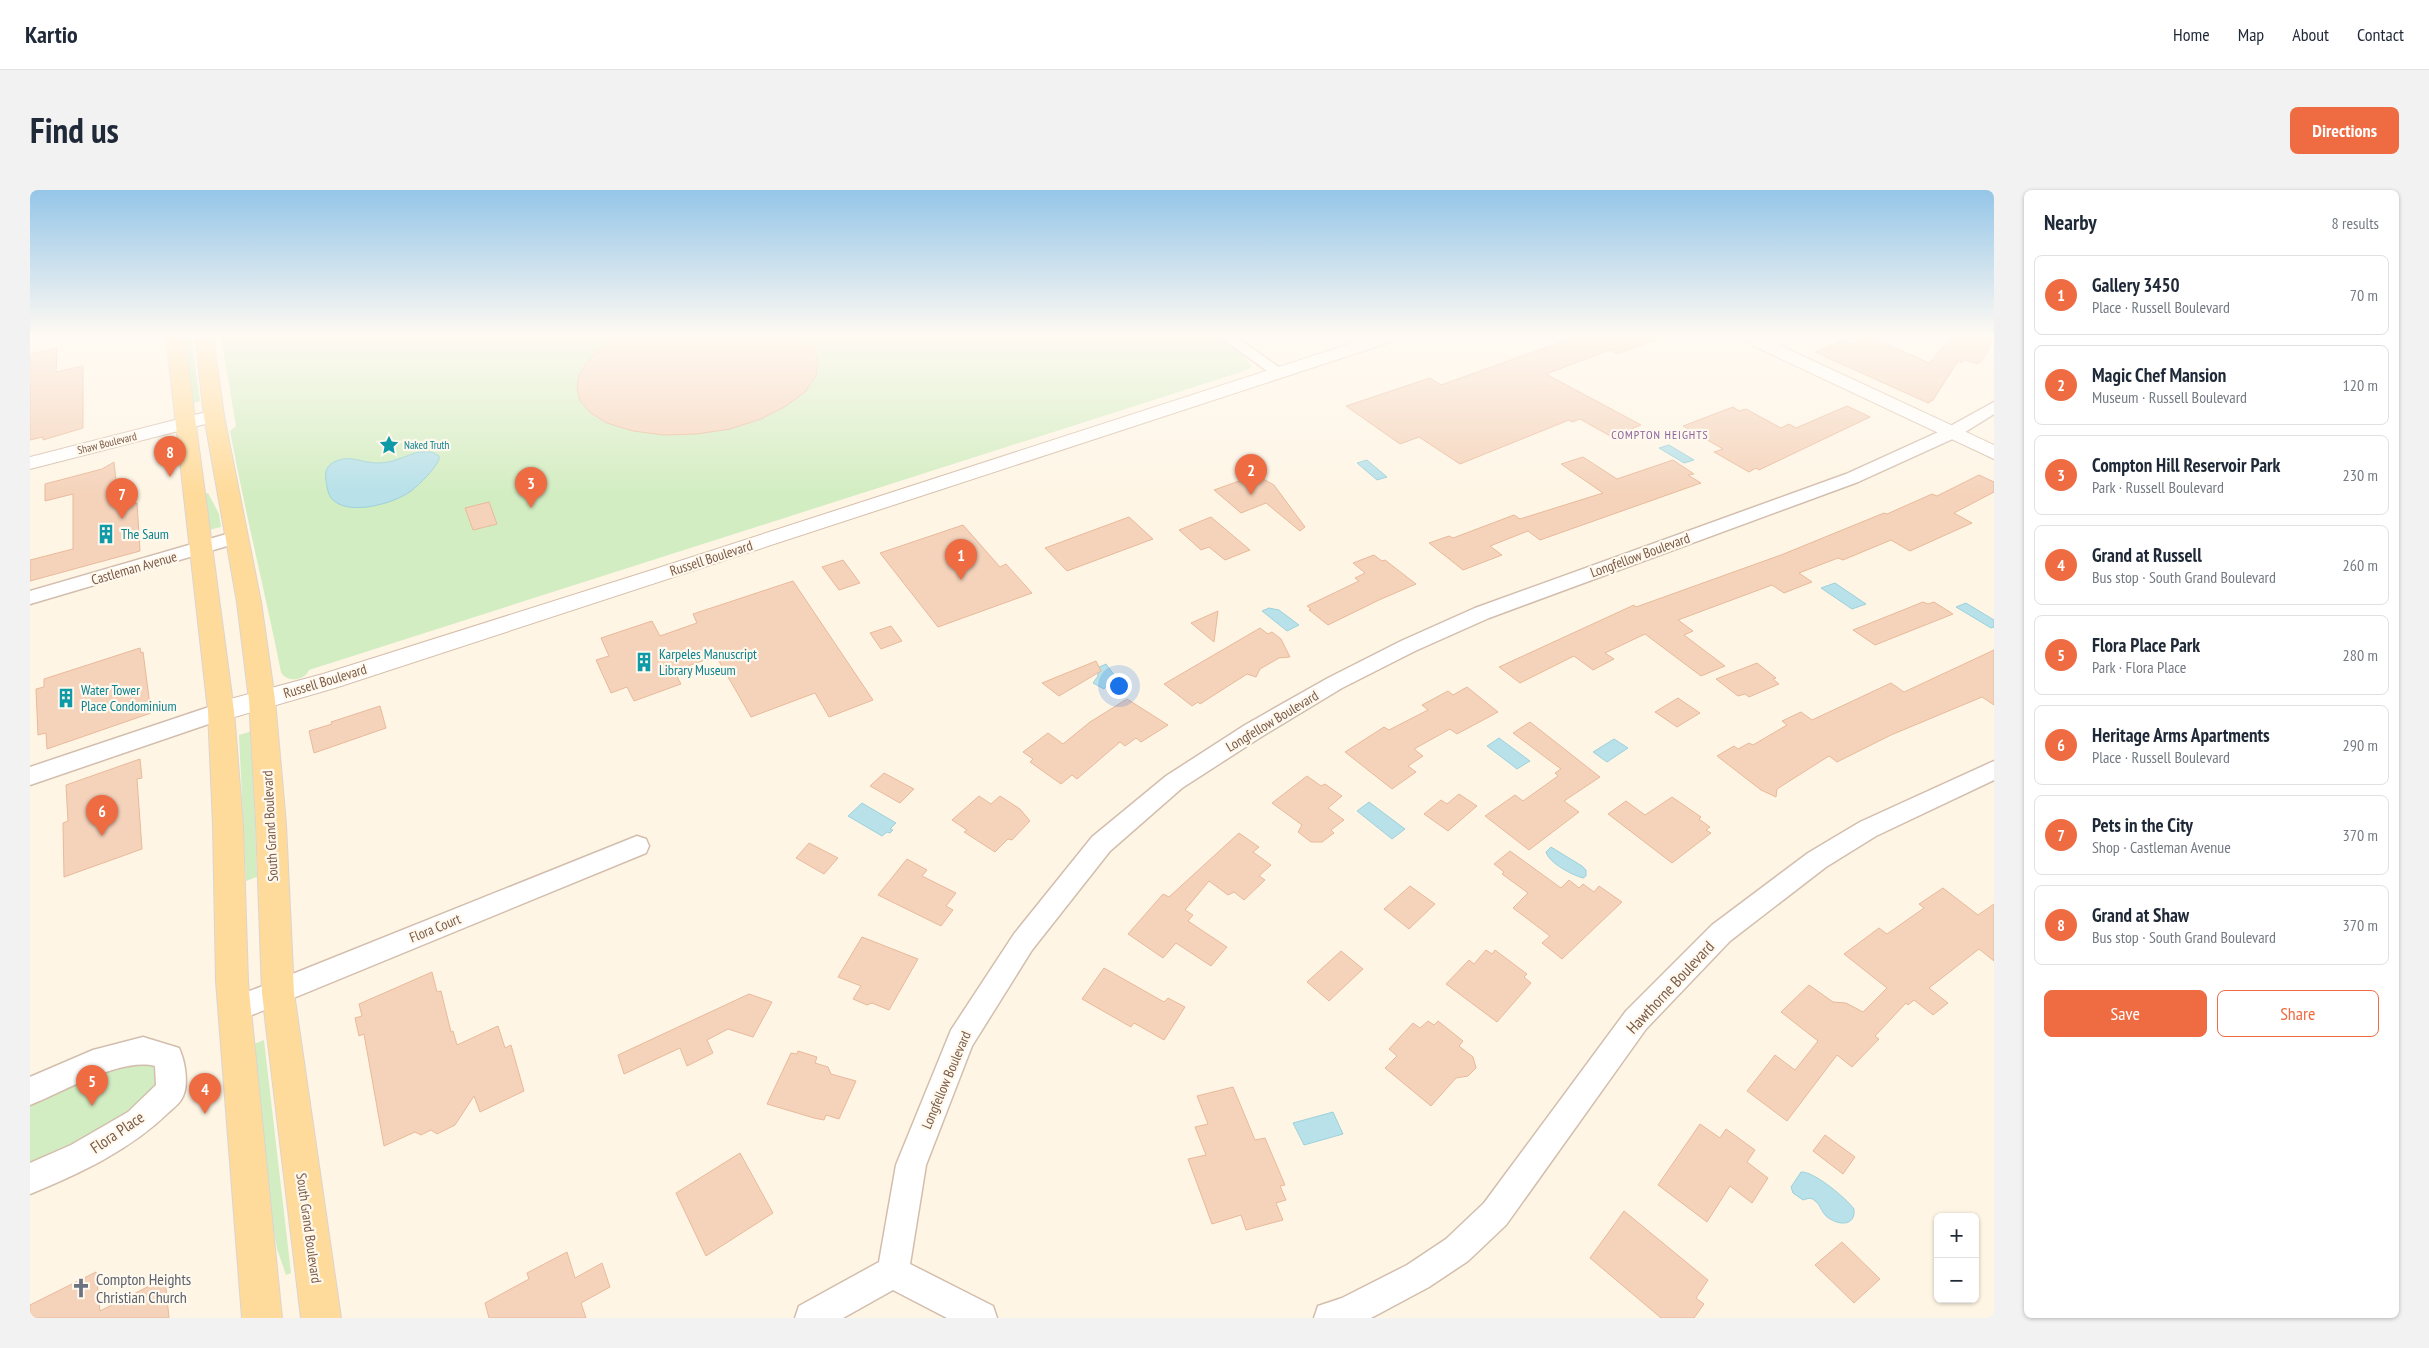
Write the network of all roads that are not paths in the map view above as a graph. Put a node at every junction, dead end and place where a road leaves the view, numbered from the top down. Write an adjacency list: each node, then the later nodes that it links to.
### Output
1 (180, 389): 7 (main road)
2 (211, 389): 6 (main road, South Grand Boulevard)
3 (1232, 389): 14 (main road, Russell Boulevard)
4 (1857, 389): 8 (main road)
5 (1994, 407): 8 (street, Longfellow Boulevard)
6 (214, 416): 7 (main road, Shaw Boulevard); 11 (main road, South Grand Boulevard)
7 (184, 423): 10 (main road, Shaw Boulevard); 12 (main road)
8 (1950, 433): 9 (main road); 23 (street, Longfellow Boulevard)
9 (1994, 453)
10 (30, 462)
11 (237, 537): 12 (street, Castleman Avenue); 14 (main road, South Grand Boulevard)
12 (200, 548): 13 (street, Castleman Avenue); 15 (main road)
13 (30, 598)
14 (262, 700): 15 (main road, Russell Boulevard); 19 (main road, South Grand Boulevard)
15 (221, 711): 17 (street, Russell Boulevard); 20 (main road)
16 (1994, 770): 28 (street, Hawthorne Boulevard)
17 (30, 776)
18 (637, 846): 19 (street, Flora Court)
19 (278, 993): 20 (street, Flora Court); 25 (main road, South Grand Boulevard)
20 (235, 1010): 24 (main road)
21 (30, 1090): 22 (street, Flora Place)
22 (30, 1179)
23 (893, 1272): 26 (street); 27 (street)
24 (262, 1318)
25 (321, 1318)
26 (811, 1318)
27 (981, 1318)
28 (1330, 1318)

